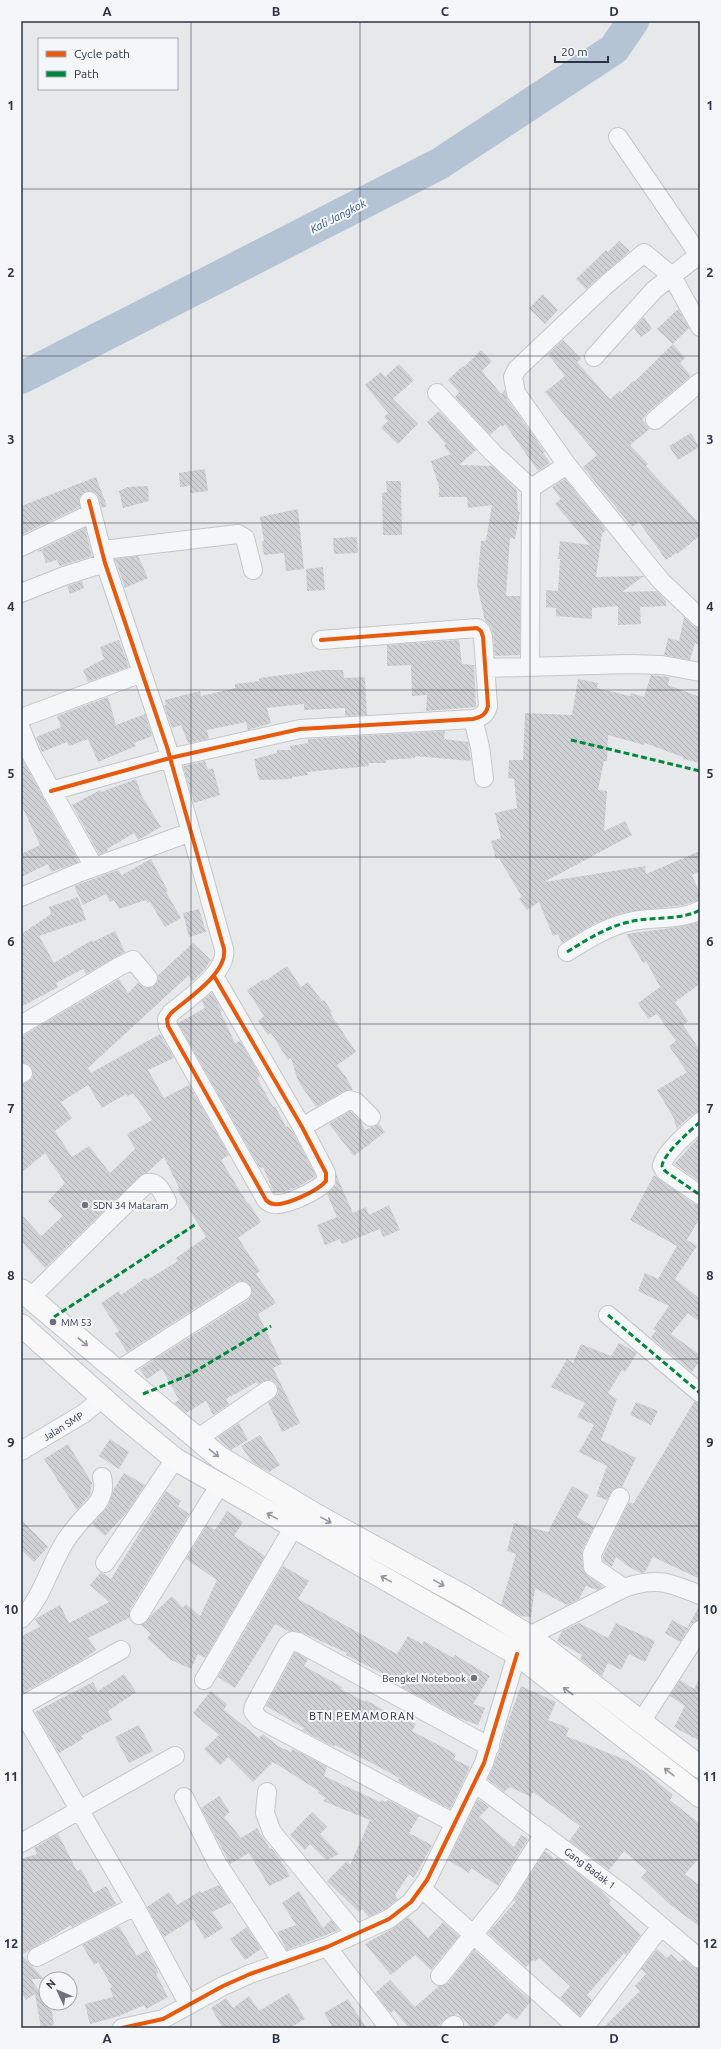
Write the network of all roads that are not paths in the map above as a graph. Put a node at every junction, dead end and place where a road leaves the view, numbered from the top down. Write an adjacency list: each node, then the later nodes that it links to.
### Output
1 (618, 137): 2 (street)
2 (699, 254): 3 (street)
3 (672, 276): 4 (street); 5 (street); 9 (street)
4 (700, 327)
5 (594, 357)
6 (700, 382): 8 (street)
7 (437, 393): 10 (street)
8 (654, 420)
9 (567, 465): 10 (street); 15 (street)
10 (531, 488): 17 (street)
11 (21, 547): 12 (street)
12 (104, 557): 13 (street); 14 (street); 20 (street)
13 (253, 570)
14 (21, 594)
15 (700, 618)
16 (321, 640): 18 (street)
17 (530, 666): 18 (street); 19 (street)
18 (486, 668): 22 (street)
19 (700, 672)
20 (142, 673): 21 (street); 24 (street)
21 (21, 718)
22 (473, 719): 24 (street); 25 (street)
23 (21, 729): 26 (street)
24 (170, 758): 26 (street); 27 (street)
25 (484, 778)
26 (51, 791): 28 (street)
27 (191, 832): 28 (street); 32 (street)
28 (94, 867): 29 (street)
29 (21, 897)
30 (700, 910): 31 (street)
31 (567, 952)
32 (214, 976): 37 (street); 37 (street)
33 (148, 978): 34 (street)
34 (21, 1025)
35 (371, 1117): 37 (street)
36 (700, 1122): 38 (street)
37 (302, 1127)
38 (700, 1194)
39 (167, 1201): 41 (street)
40 (242, 1291): 44 (street)
41 (26, 1294): 44 (main road, one-way to 44)
42 (608, 1315): 46 (street)
43 (24, 1333): 47 (main road)
44 (117, 1371): 48 (main road)
45 (268, 1390): 48 (street)
46 (700, 1393)
47 (103, 1398): 49 (street, Jalan SMP); 50 (main road)
48 (197, 1439): 53 (main road, one-way to 53)
49 (21, 1451)
50 (175, 1460): 52 (main road); 57 (street)
51 (102, 1477): 61 (street)
52 (219, 1486): 55 (main road); 60 (street)
53 (268, 1486): 55 (main road); 63 (main road, one-way to 63)
54 (620, 1496): 58 (street)
55 (254, 1506): 56 (main road, one-way to 55)
56 (293, 1528): 63 (main road, one-way to 56); 65 (street)
57 (105, 1562)
58 (624, 1588): 59 (street); 63 (street)
59 (700, 1595)
60 (139, 1615)
61 (21, 1619)
62 (700, 1630): 67 (street)
63 (523, 1645): 67 (main road); 68 (street); 73 (main road, one-way to 63)
64 (121, 1650): 66 (street)
65 (204, 1680)
66 (21, 1707): 75 (street)
67 (641, 1722): 70 (main road)
68 (490, 1747): 71 (street); 76 (street)
69 (175, 1756): 75 (street)
70 (700, 1767)
71 (475, 1783): 76 (street); 77 (street, Gang Badak 1)
72 (267, 1792): 82 (street)
73 (700, 1796)
74 (184, 1797): 87 (street)
75 (79, 1809): 78 (street); 80 (street)
76 (454, 1823): 79 (street)
77 (544, 1834): 81 (street, Gang Badak 1); 83 (street)
78 (21, 1843)
79 (422, 1889): 82 (street); 83 (street)
80 (135, 1906): 85 (street); 89 (street)
81 (661, 1926): 86 (street, Gang Badak 1); 94 (street)
82 (356, 1934): 84 (street)
83 (474, 1935): 88 (street); 93 (street)
84 (327, 1947): 87 (street); 92 (street)
85 (37, 1957)
86 (700, 1959)
87 (283, 1963): 89 (street)
88 (440, 1976)
89 (190, 2005): 90 (street)
90 (142, 2026): 91 (street)
91 (122, 2028)
92 (389, 2028)
93 (578, 2028)
94 (584, 2028)

